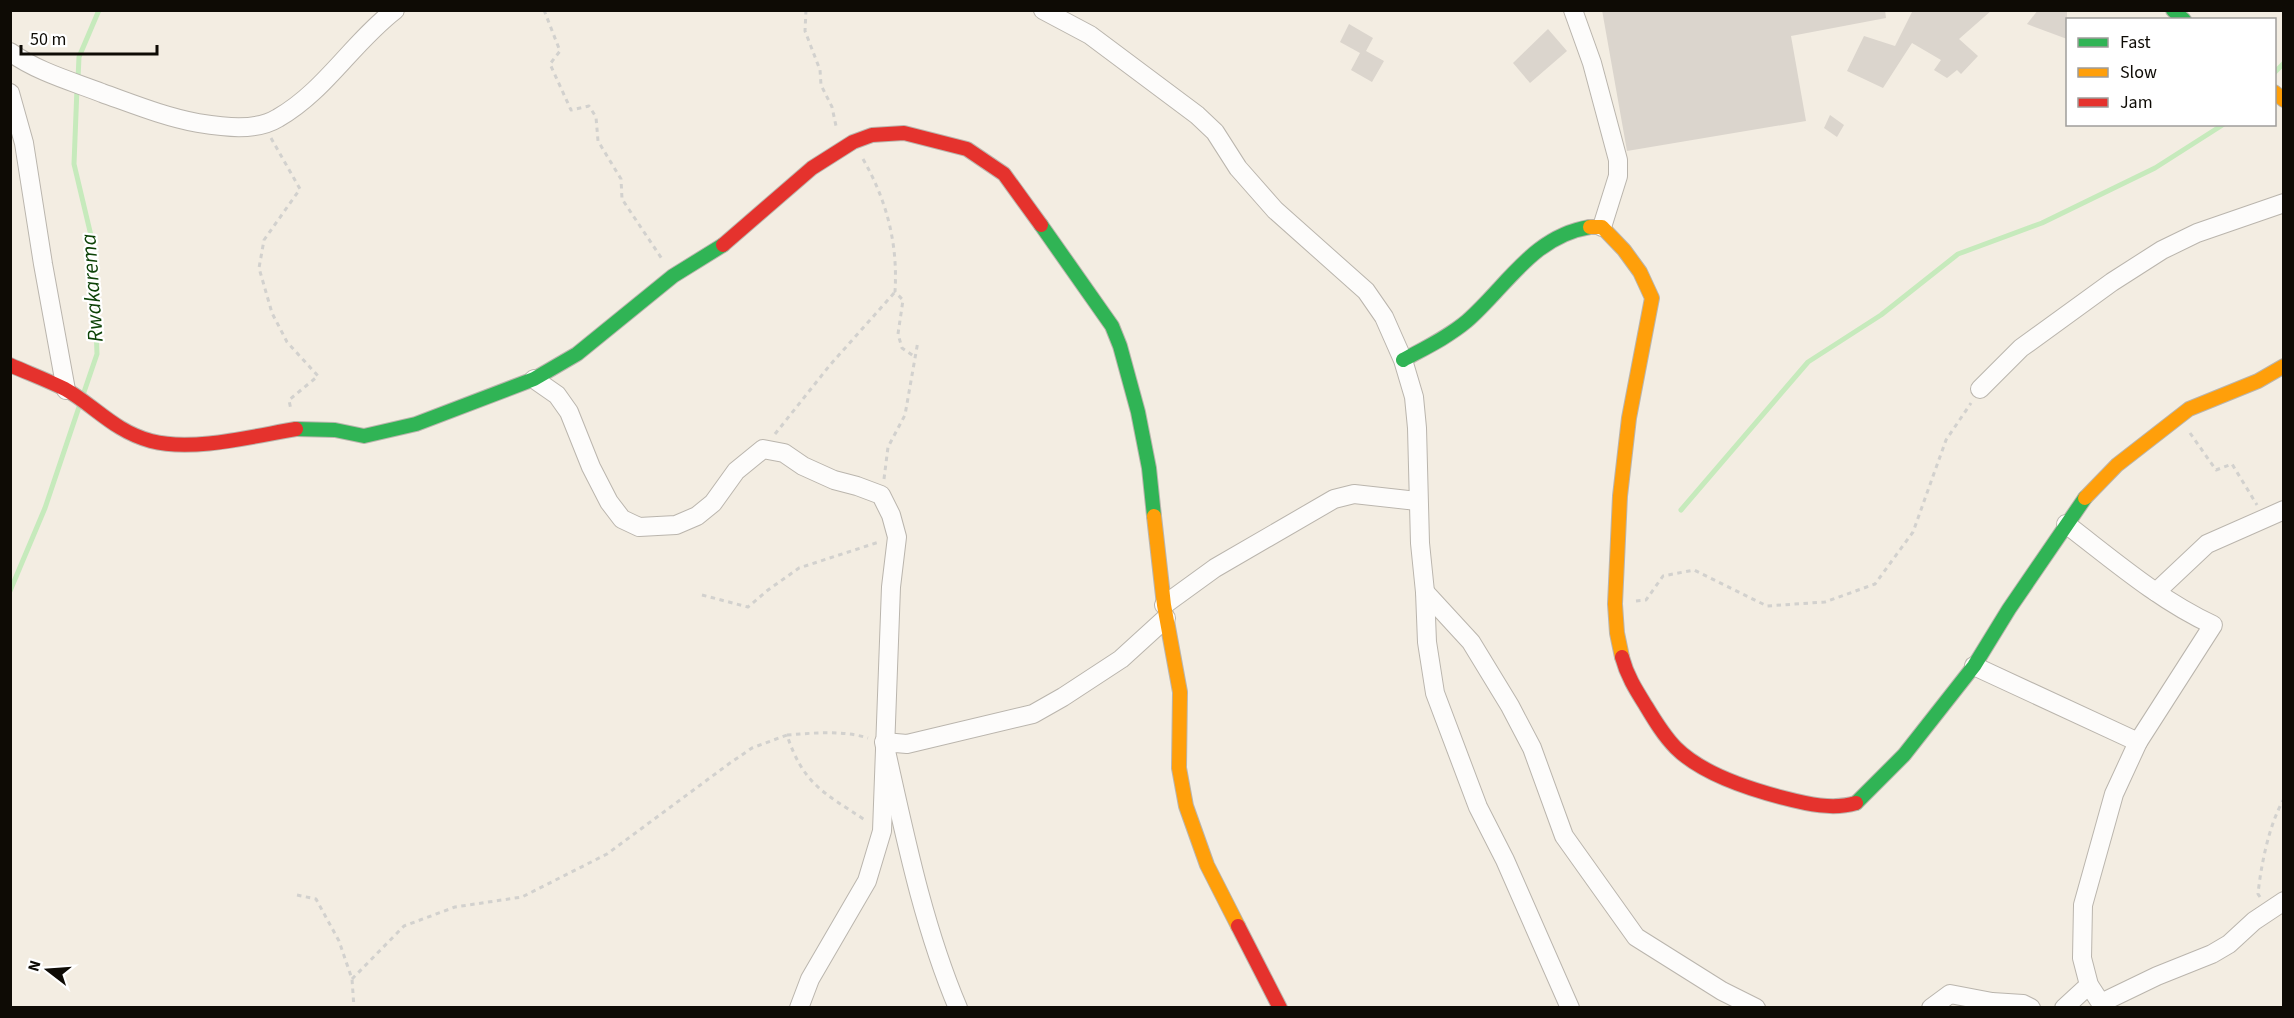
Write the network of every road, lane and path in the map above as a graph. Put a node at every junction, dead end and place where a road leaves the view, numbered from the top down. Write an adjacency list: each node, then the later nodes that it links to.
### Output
1 (395, 10): 8 (street)
2 (544, 10): 12 (path)
3 (806, 10): 9 (path)
4 (1042, 10): 16 (street)
5 (1573, 10): 11 (street)
6 (10, 52): 8 (street)
7 (10, 93): 21 (street)
8 (262, 124): 23 (path)
9 (850, 144): 12 (main road); 13 (path); 35 (main road)
10 (2283, 203): 20 (street)
11 (1602, 226): 16 (main road); 34 (main road)
12 (673, 276): 19 (main road)
13 (895, 292): 15 (path); 24 (path)
14 (918, 341): 15 (path)
15 (915, 357): 25 (path)
16 (1403, 360): 26 (street)
17 (10, 365): 21 (main road)
18 (2283, 366): 22 (main road)
19 (534, 380): 23 (main road); 24 (street)
20 (1980, 389): 34 (path)
21 (66, 390): 23 (main road)
22 (2178, 417): 28 (path); 29 (main road)
23 (296, 429)
24 (763, 449): 25 (street)
25 (881, 495): 30 (street)
26 (1417, 501): 31 (street); 35 (street)
27 (2283, 510): 28 (street)
28 (2264, 517): 32 (street)
29 (2066, 524): 32 (street); 36 (main road)
30 (897, 537): 33 (path); 38 (street)
31 (1425, 592): 51 (street); 52 (street)
32 (2156, 592): 39 (street)
33 (702, 595)
34 (1615, 604): 36 (main road)
35 (1165, 611): 38 (street); 50 (main road)
36 (1974, 666): 39 (street)
37 (787, 735): 38 (path); 41 (path); 44 (path)
38 (884, 742): 41 (street); 49 (street)
39 (2138, 742): 45 (street)
40 (2283, 799): 43 (path)
41 (882, 831): 48 (street)
42 (297, 895): 44 (path)
43 (2277, 906): 46 (street)
44 (352, 979): 47 (path)
45 (2089, 985): 46 (street); 55 (street)
46 (2103, 1006)
47 (354, 1008)
48 (799, 1008)
49 (958, 1008)
50 (1280, 1008)
51 (1570, 1008)
52 (1756, 1008)
53 (1932, 1008): 54 (street)
54 (2031, 1008)
55 (2064, 1008)

